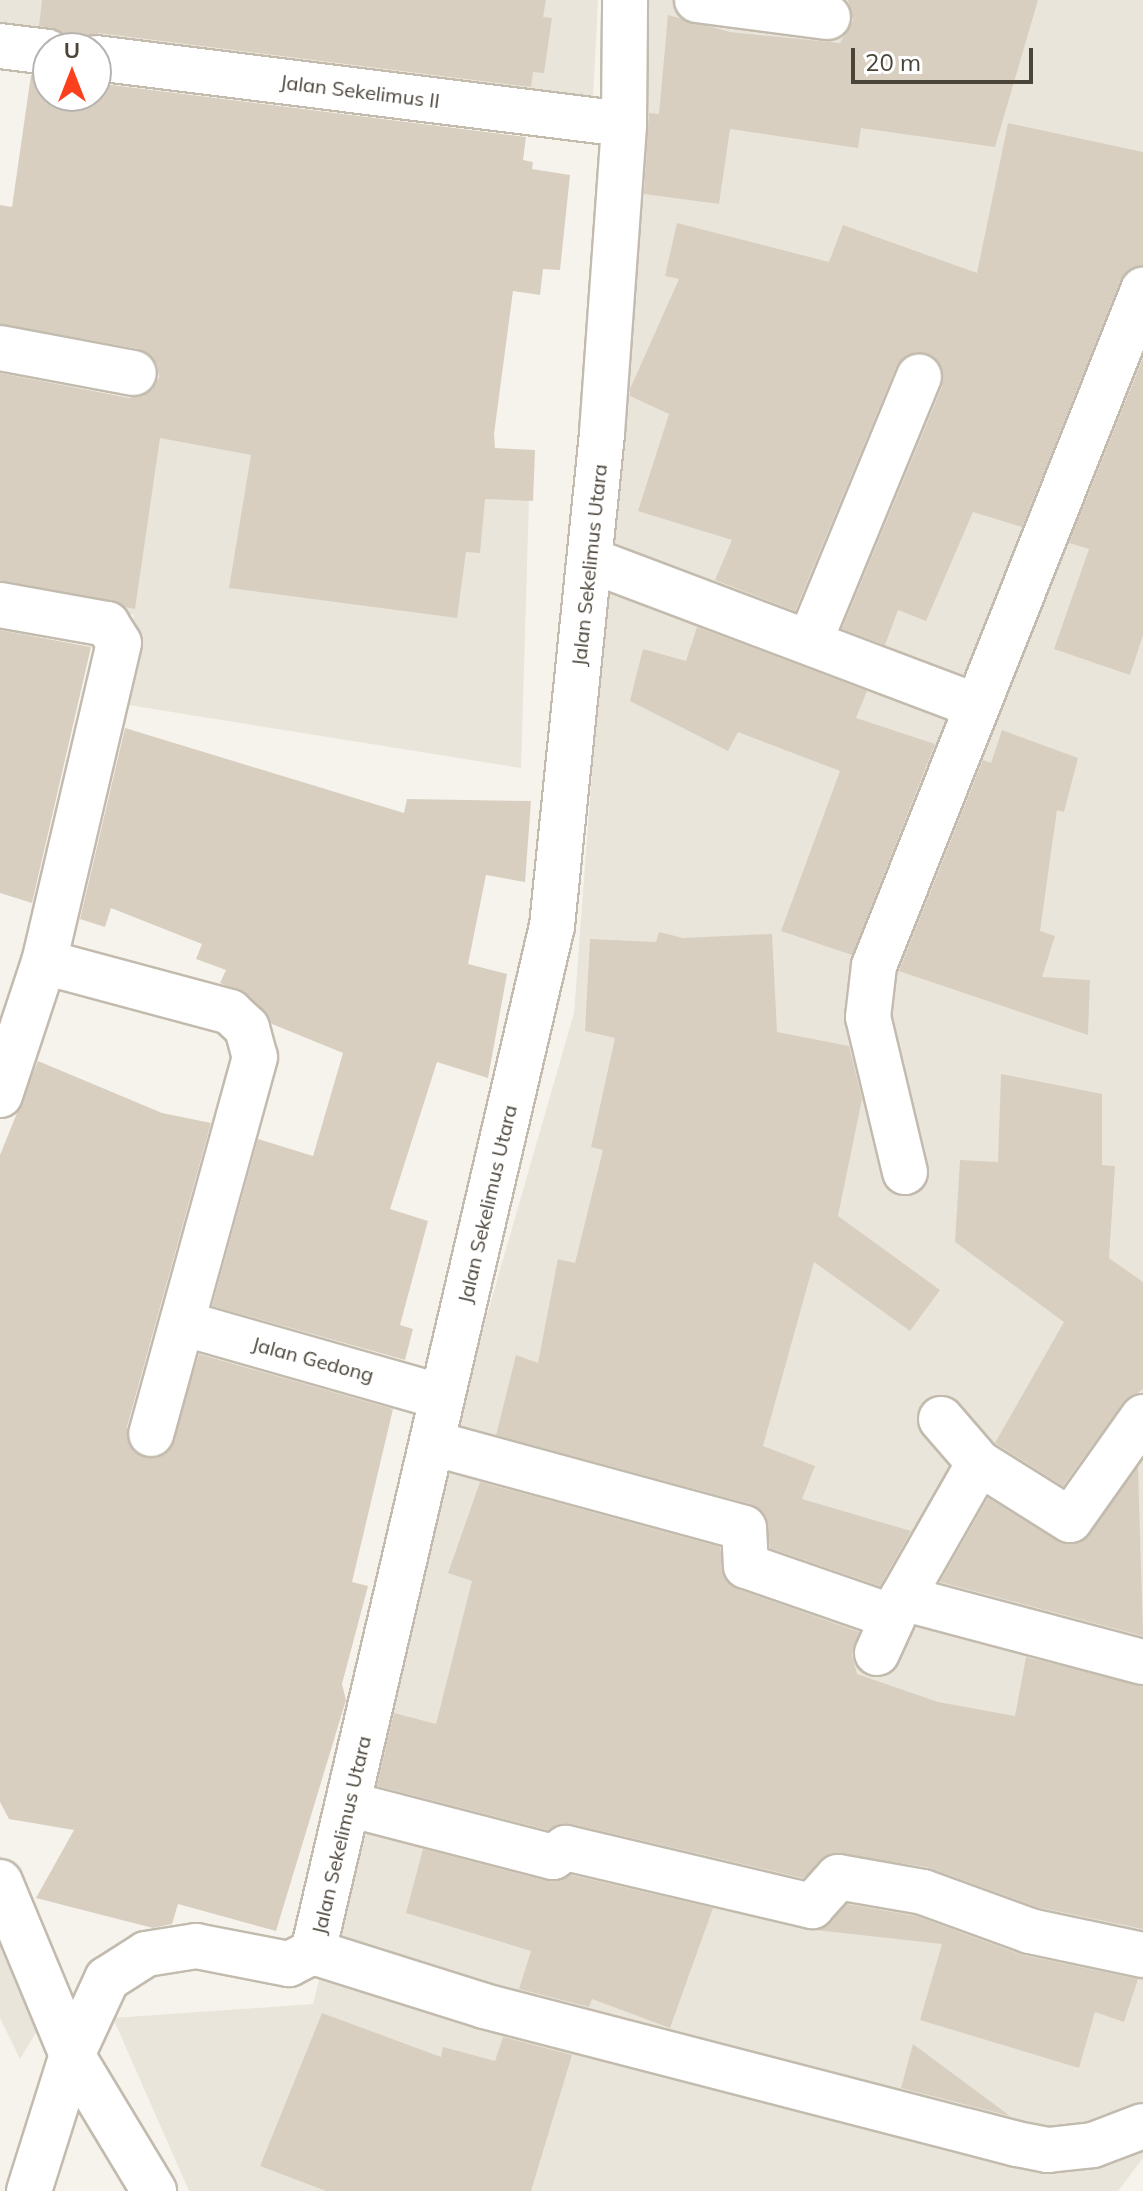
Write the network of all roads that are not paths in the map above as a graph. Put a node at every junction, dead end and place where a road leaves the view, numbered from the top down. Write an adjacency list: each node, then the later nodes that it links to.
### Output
1 (625, 0): 7 (street, Jalan Sekelimus Utara)
2 (697, 0): 3 (street)
3 (828, 17)
4 (0, 46): 5 (street)
5 (32, 50)
6 (112, 60): 7 (street, Jalan Sekelimus II)
7 (624, 124): 12 (street, Jalan Sekelimus Utara)
8 (1143, 290): 15 (street)
9 (0, 348): 10 (street)
10 (134, 373)
11 (919, 377): 14 (street)
12 (590, 560): 14 (street); 20 (street, Jalan Sekelimus Utara)
13 (0, 605): 16 (street)
14 (810, 641): 15 (street)
15 (976, 706): 18 (street)
16 (44, 962): 17 (street); 19 (street)
17 (0, 1095)
18 (905, 1172)
19 (182, 1323): 20 (street, Jalan Gedong); 23 (street)
20 (442, 1397): 24 (street, Jalan Sekelimus Utara)
21 (1143, 1417): 25 (street)
22 (941, 1419): 25 (street)
23 (151, 1434)
24 (432, 1443): 26 (street); 28 (street, Jalan Sekelimus Utara)
25 (979, 1463): 26 (street)
26 (890, 1622): 27 (street)
27 (1143, 1662)
28 (348, 1804): 30 (street, Jalan Sekelimus Utara); 31 (street)
29 (0, 1882): 32 (street)
30 (313, 1952): 32 (street, Jalan Sekelimus Utara); 33 (street)
31 (1143, 1955)
32 (72, 2055): 34 (street, Jalan Sekelimus Utara); 35 (street)
33 (1143, 2126)
34 (29, 2191)
35 (154, 2191)

